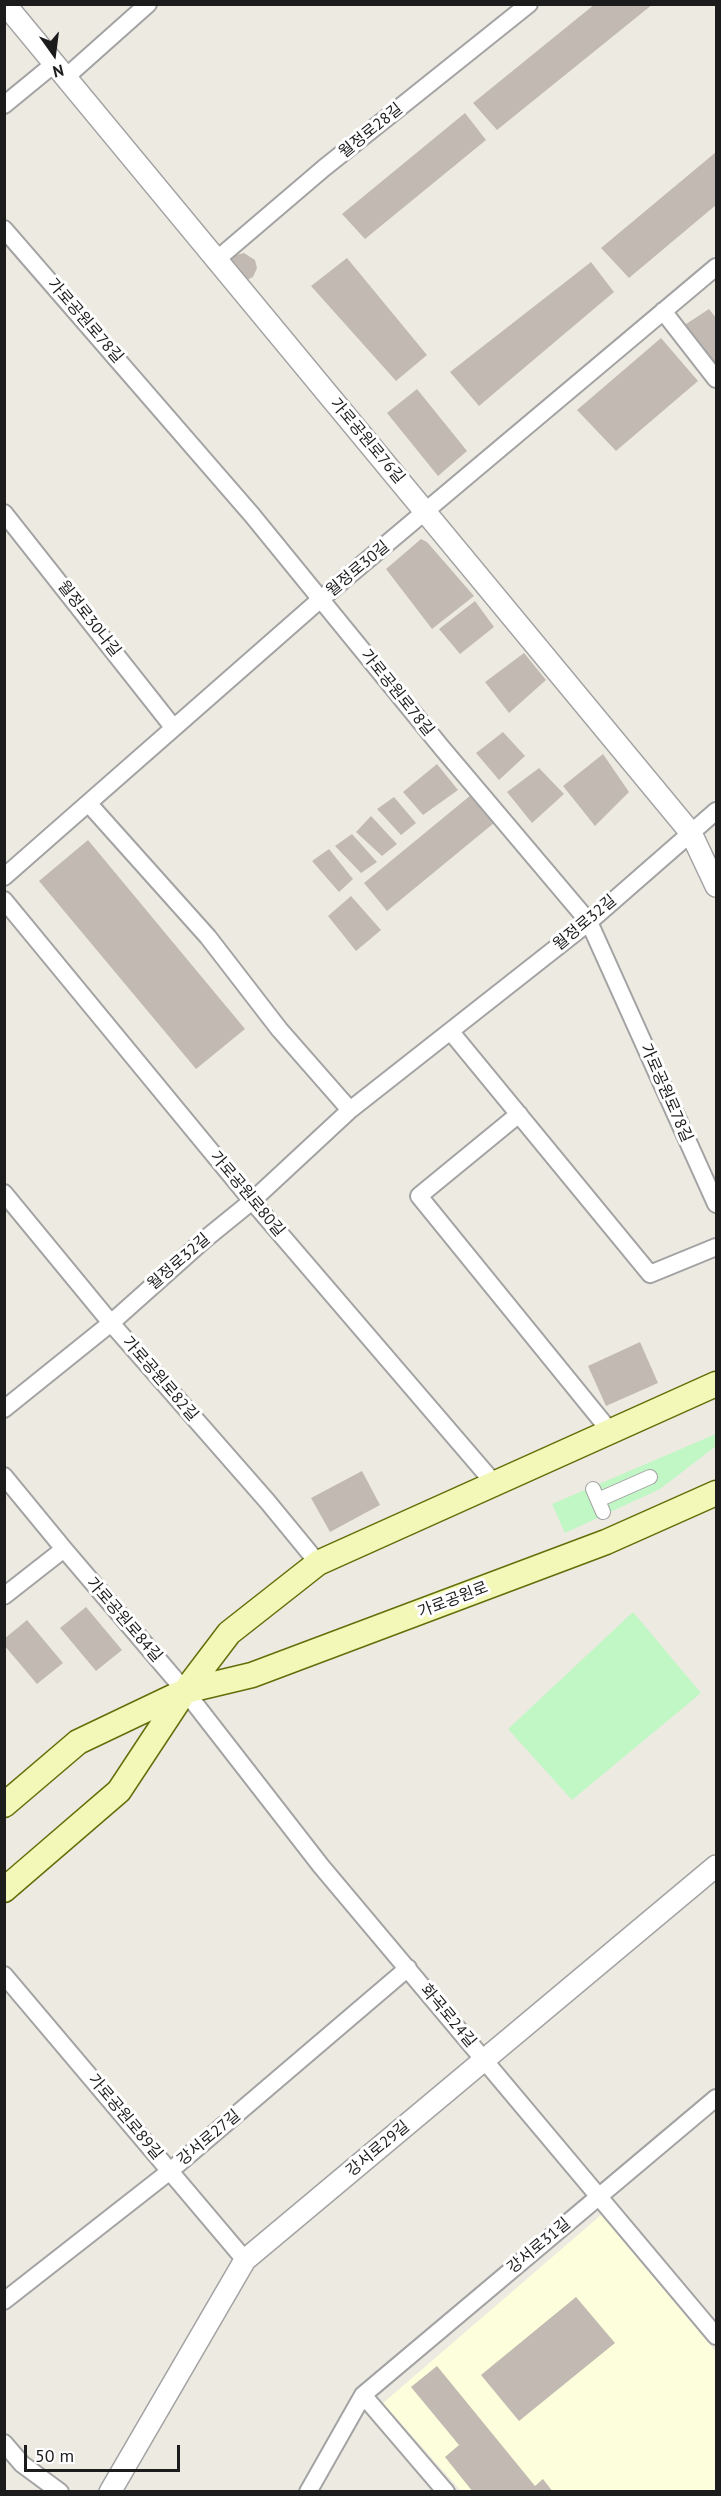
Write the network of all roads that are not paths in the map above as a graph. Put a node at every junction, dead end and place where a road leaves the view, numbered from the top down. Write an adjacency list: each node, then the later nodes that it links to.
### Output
1 (5, 4): 4 (street, 가로공원로76길)
2 (148, 4): 4 (street)
3 (529, 4): 7 (street, 월정로28길)
4 (60, 71): 5 (street); 7 (street, 가로공원로76길)
5 (4, 105)
6 (4, 229): 13 (street, 가로공원로78길)
7 (215, 261): 11 (street, 가로공원로76길)
8 (717, 267): 9 (street, 월정로30길)
9 (663, 311): 10 (street); 11 (street, 월정로30길)
10 (717, 379)
11 (427, 512): 13 (street, 월정로30길); 17 (street, 가로공원로76길)
12 (4, 513): 14 (street, 월정로30나길)
13 (321, 600): 14 (street, 월정로30길); 21 (street, 가로공원로78길)
14 (173, 727): 15 (street, 월정로30길)
15 (89, 804): 18 (street, 월정로30길); 23 (street)
16 (717, 811): 17 (street, 월정로32길)
17 (691, 833): 19 (street, 가로공원로76길); 21 (street, 월정로32길)
18 (4, 877)
19 (717, 886)
20 (4, 900): 26 (street, 가로공원로80길)
21 (589, 922): 22 (street, 월정로32길); 27 (street, 가로공원로78길)
22 (451, 1032): 23 (street, 월정로32길); 24 (street)
23 (350, 1110): 26 (street, 월정로32길)
24 (519, 1114): 28 (street); 32 (street)
25 (4, 1193): 29 (street, 가로공원로82길)
26 (252, 1201): 29 (street, 월정로32길); 35 (street, 가로공원로80길)
27 (717, 1204)
28 (717, 1247)
29 (111, 1323): 31 (street, 월정로32길); 39 (street, 가로공원로82길)
30 (717, 1384): 32 (main road, 가로공원로)
31 (4, 1409)
32 (610, 1431): 35 (main road, 가로공원로)
33 (4, 1476): 38 (street, 가로공원로84길)
34 (650, 1477): 37 (street)
35 (494, 1483): 39 (main road, 가로공원로)
36 (717, 1493): 41 (main road, 가로공원로)
37 (598, 1500)
38 (64, 1549): 40 (street); 41 (street, 가로공원로84길)
39 (318, 1563): 41 (main road, 가로공원로)
40 (4, 1596)
41 (184, 1691): 42 (main road, 가로공원로); 44 (main road, 가로공원로); 45 (street, 화곡로24길)
42 (4, 1805)
43 (717, 1866): 47 (street, 강서로29길)
44 (4, 1890)
45 (408, 1968): 47 (street, 화곡로24길); 49 (street, 강서로27길)
46 (4, 1975): 49 (street, 가로공원로89길)
47 (485, 2060): 50 (street, 화곡로24길); 51 (street, 강서로29길)
48 (717, 2098): 50 (street, 강서로31길)
49 (170, 2171): 51 (street, 가로공원로89길); 52 (street, 강서로27길)
50 (599, 2195): 53 (street, 화곡로24길); 54 (street, 강서로31길)
51 (245, 2260): 57 (street, 강서로29길)
52 (4, 2301)
53 (717, 2336)
54 (363, 2395): 58 (street, 강서로31길); 59 (street)
55 (4, 2443): 56 (street)
56 (60, 2492)
57 (110, 2492)
58 (308, 2492)
59 (446, 2492)

